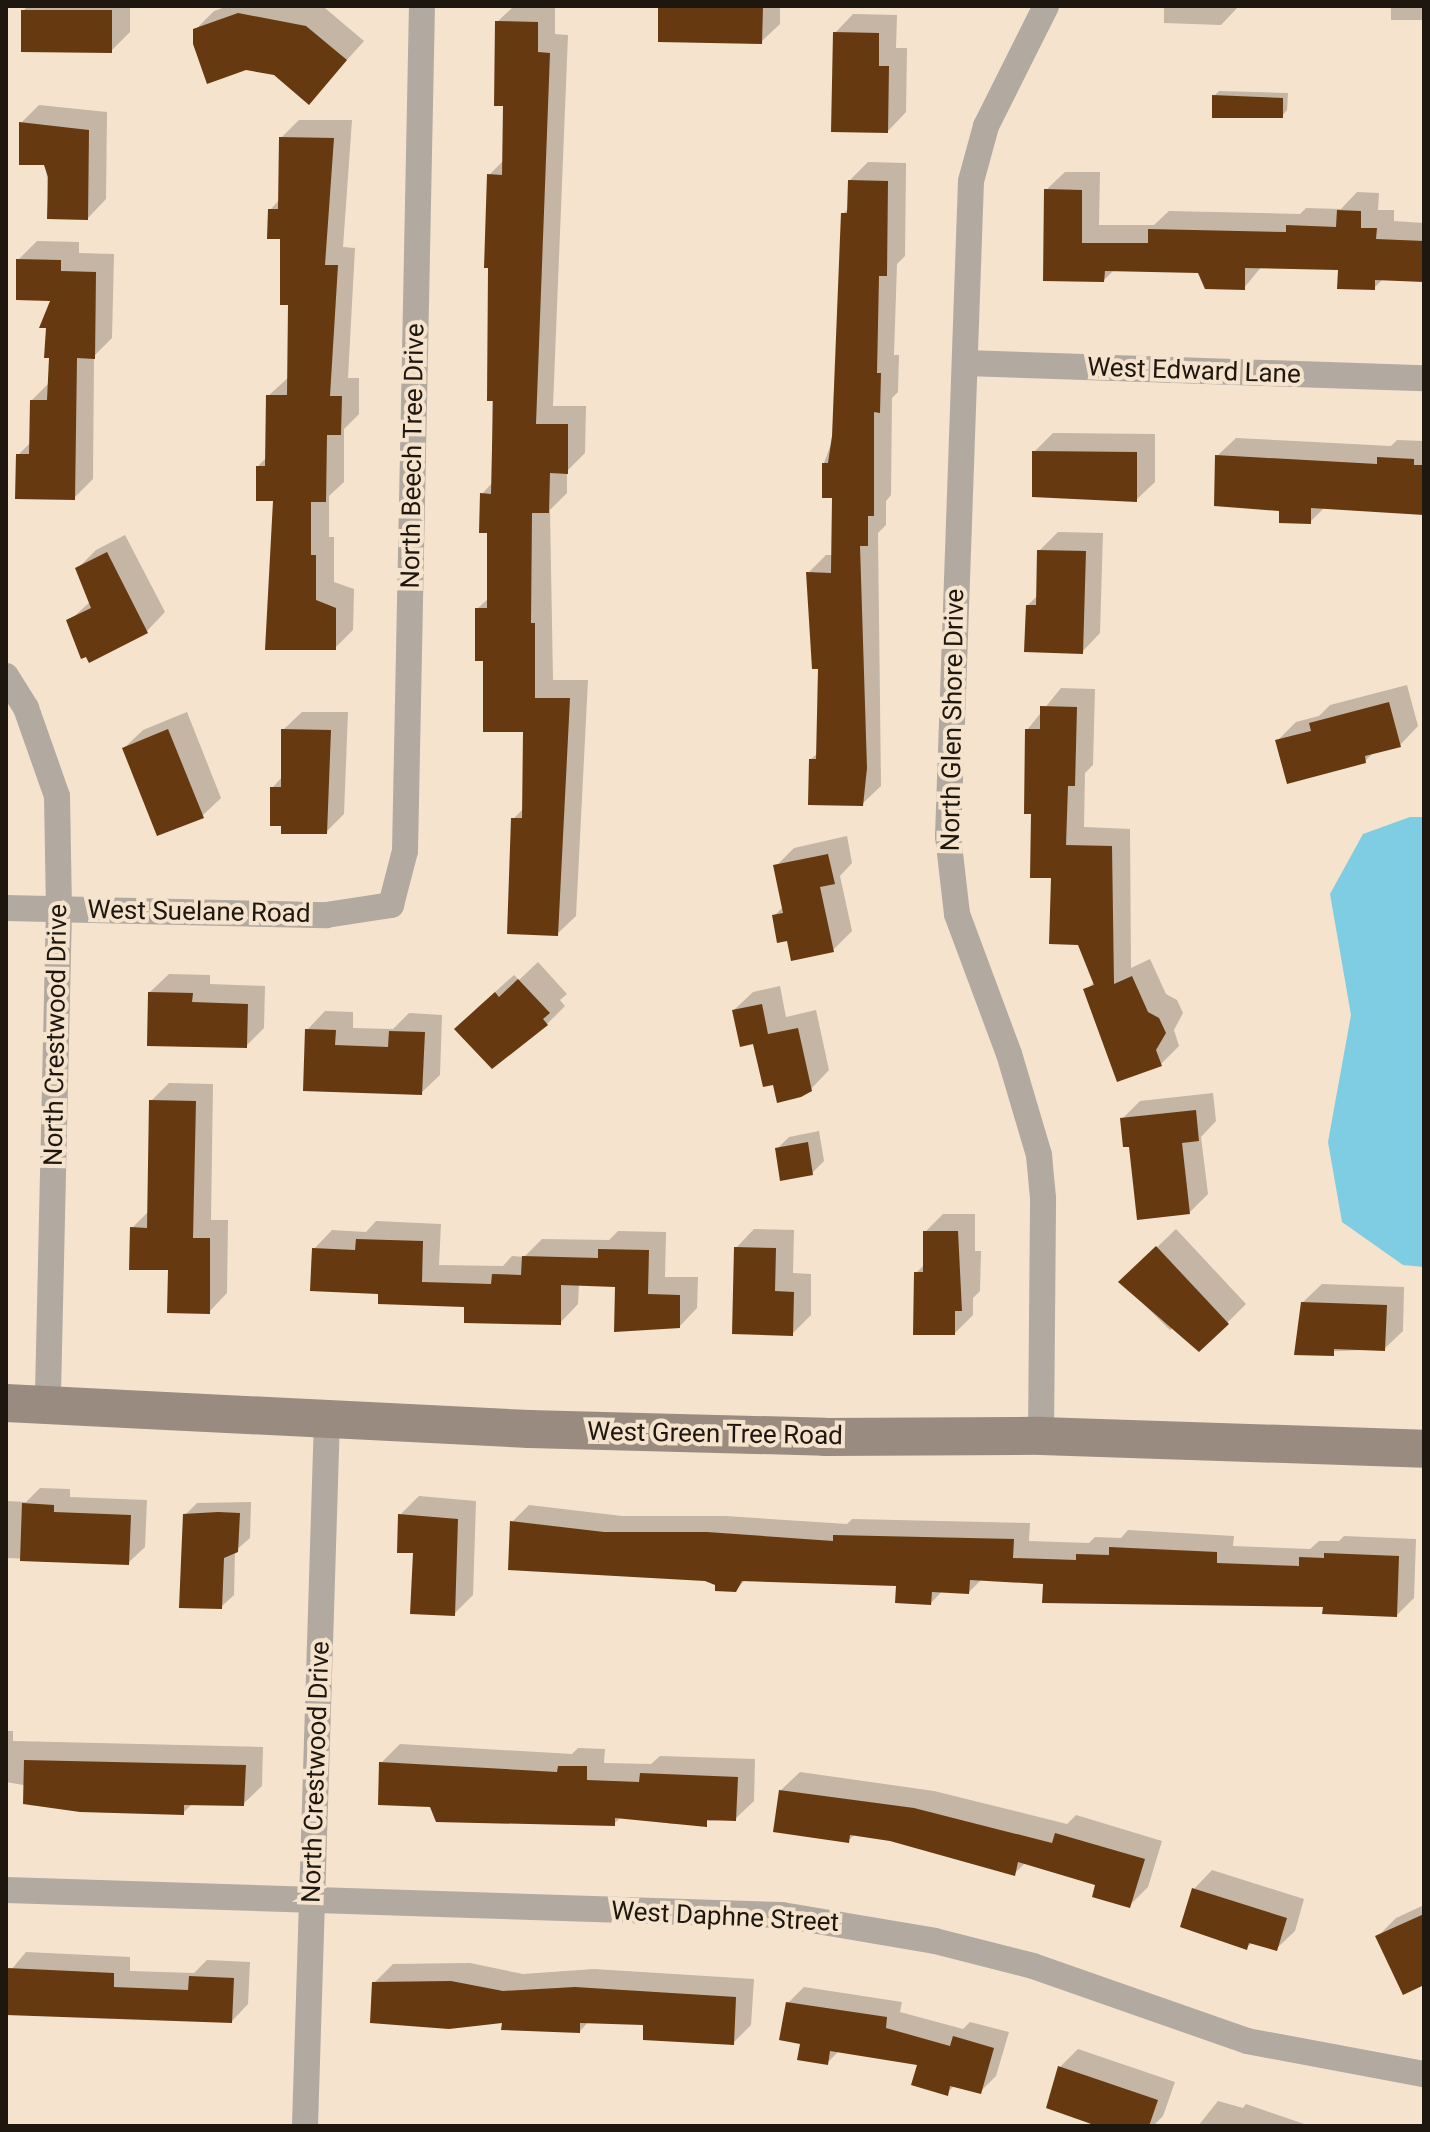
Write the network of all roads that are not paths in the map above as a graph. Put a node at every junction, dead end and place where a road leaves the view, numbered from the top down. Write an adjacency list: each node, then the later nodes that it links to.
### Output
1 (422, 6): 6 (street, North Beech Tree Drive)
2 (1046, 6): 3 (street, North Glen Shore Drive)
3 (965, 363): 4 (street, West Edward Lane); 12 (street, North Glen Shore Drive)
4 (1424, 378)
5 (6, 676): 8 (street, North Crestwood Drive)
6 (391, 905): 8 (street, West Suelane Road)
7 (6, 908): 8 (street, West Suelane Road)
8 (59, 909): 10 (street, North Crestwood Drive)
9 (6, 1403): 10 (street, West Green Tree Road)
10 (48, 1405): 11 (street, West Green Tree Road)
11 (327, 1418): 12 (street, West Green Tree Road); 15 (street, North Crestwood Drive)
12 (1041, 1436): 13 (street, West Green Tree Road)
13 (1424, 1449)
14 (6, 1890): 15 (street, West Daphne Street)
15 (312, 1902): 16 (street, West Daphne Street); 17 (street, North Crestwood Drive)
16 (1424, 2074)
17 (305, 2126)

